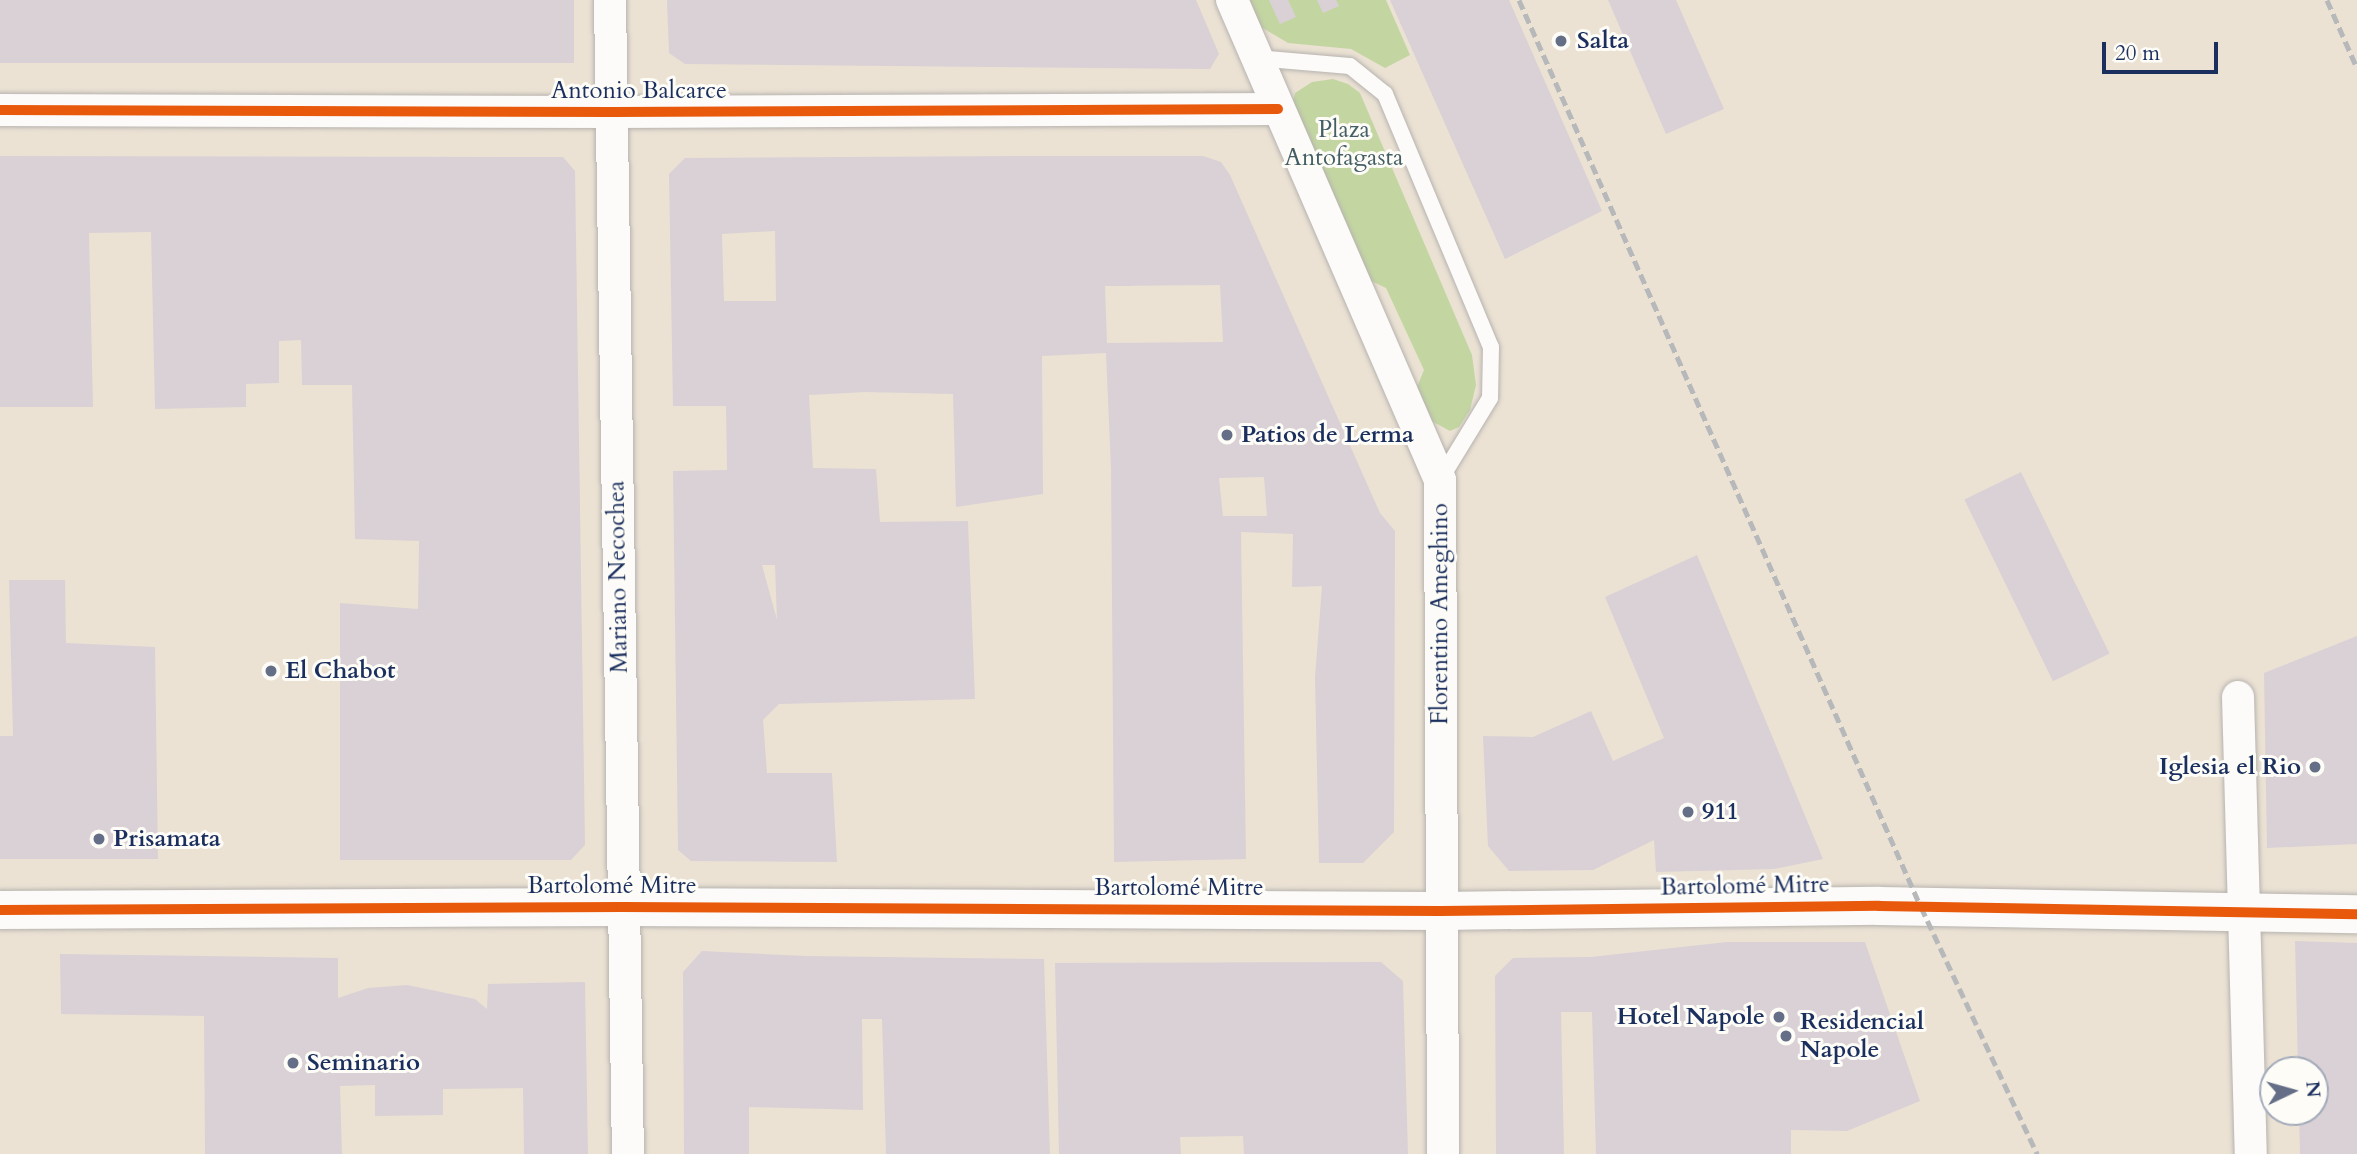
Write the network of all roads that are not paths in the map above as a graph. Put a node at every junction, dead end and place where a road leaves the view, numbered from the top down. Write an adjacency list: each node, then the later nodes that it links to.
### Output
1 (610, 0): 6 (street, Mariano Necochea)
2 (1232, 0): 3 (street, Florentino Ameghino)
3 (1256, 58): 4 (street, Florentino Ameghino); 7 (lane)
4 (1278, 109): 6 (street, Antonio Balcarce); 7 (street, Florentino Ameghino)
5 (0, 110): 6 (street, Antonio Balcarce)
6 (612, 112): 9 (street, Mariano Necochea)
7 (1440, 480): 11 (street, Florentino Ameghino)
8 (2238, 697): 12 (street)
9 (622, 907): 10 (street, Bartolomé Mitre); 11 (street, Bartolomé Mitre); 14 (street, Mariano Necochea)
10 (0, 910)
11 (1440, 911): 12 (street, Bartolomé Mitre); 15 (street, Florentino Ameghino)
12 (2244, 914): 13 (street, Bartolomé Mitre); 16 (street)
13 (2357, 914)
14 (628, 1154)
15 (1443, 1154)
16 (2251, 1154)

